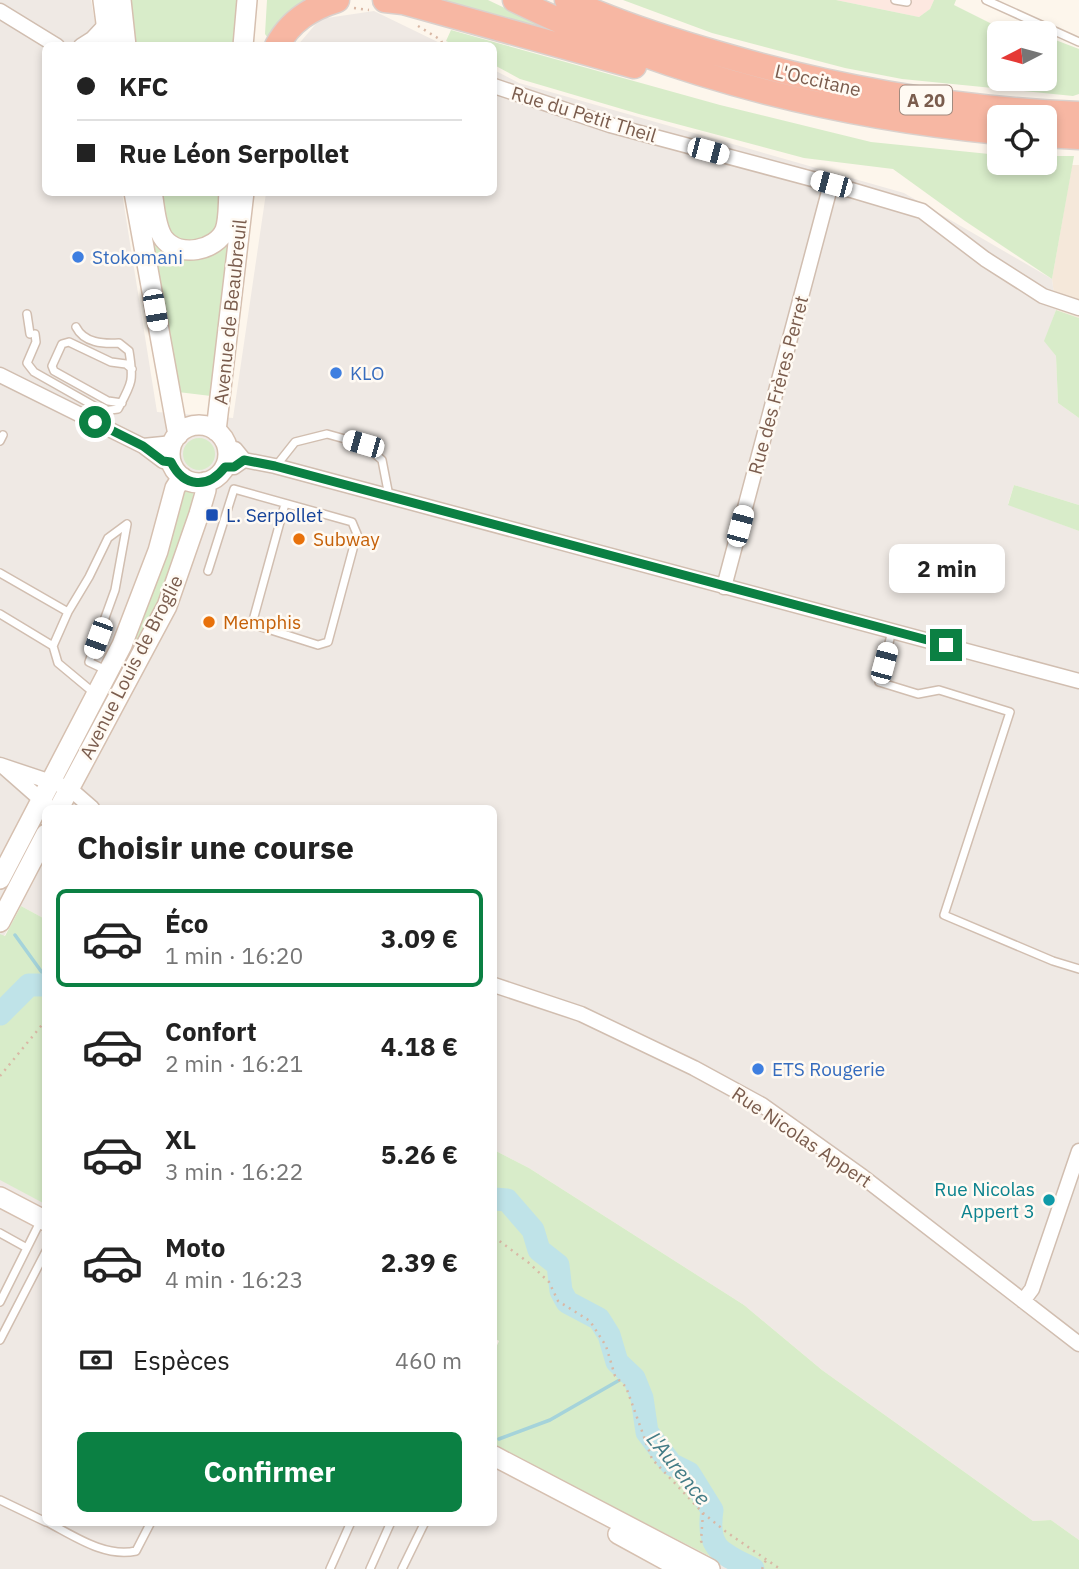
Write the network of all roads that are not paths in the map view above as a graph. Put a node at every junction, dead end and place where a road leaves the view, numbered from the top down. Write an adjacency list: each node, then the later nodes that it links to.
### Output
1 (103, 0): 13 (main road)
2 (247, 0): 18 (main road)
3 (257, 0): 19 (main road)
4 (515, 0): 24 (highway, L'Occitane / A 20)
5 (567, 0): 22 (highway, L'Occitane / A 20)
6 (607, 0): 22 (highway)
7 (895, 0): 9 (lane)
8 (986, 0): 21 (lane)
9 (906, 2)
10 (345, 4): 20 (highway)
11 (381, 6): 24 (highway)
12 (0, 11): 14 (street)
13 (116, 13): 15 (street); 16 (main road); 17 (main road)
14 (50, 42)
15 (87, 42)
16 (110, 42)
17 (126, 42)
18 (243, 42)
19 (254, 42)
20 (279, 42)
21 (1079, 42)
22 (776, 71): 25 (highway, L'Occitane / A 20)
23 (497, 87): 29 (street, Rue du Petit Theil)
24 (790, 98): 26 (highway, L'Occitane / A 20)
25 (1079, 114)
26 (987, 130)
27 (1057, 136): 28 (highway)
28 (1079, 137)
29 (831, 184): 36 (street, Rue du Petit Theil); 51 (street, Rue des Frères Perret)
30 (135, 196): 35 (main road)
31 (141, 196): 35 (main road)
32 (153, 196): 33 (main road)
33 (229, 196)
34 (244, 196): 42 (main road, Avenue de Beaubreuil)
35 (151, 284): 43 (main road)
36 (1079, 308)
37 (27, 314): 41 (lane)
38 (76, 327): 39 (lane)
39 (132, 369): 41 (lane); 41 (lane)
40 (0, 375): 43 (street)
41 (122, 403)
42 (216, 431): 43 (main road); 44 (main road)
43 (176, 454): 46 (main road); 56 (main road, Avenue Louis de Broglie)
44 (232, 459): 45 (street); 46 (main road)
45 (275, 466): 47 (street); 47 (lane)
46 (205, 482): 60 (main road, Avenue Louis de Broglie)
47 (389, 497): 51 (street)
48 (285, 504): 48 (lane); 49 (lane)
49 (208, 571)
50 (0, 573): 52 (lane)
51 (724, 587): 54 (street)
52 (68, 612): 55 (lane); 56 (lane)
53 (0, 614): 55 (lane)
54 (892, 630): 57 (street); 68 (lane)
55 (53, 646): 58 (lane)
56 (108, 672): 58 (main road, Avenue Louis de Broglie)
57 (1079, 681)
58 (96, 696): 60 (main road, Avenue Louis de Broglie)
59 (2, 766): 60 (street); 61 (street)
60 (60, 784): 62 (main road, Avenue Louis de Broglie); 63 (street)
61 (49, 805)
62 (50, 805)
63 (88, 805)
64 (42, 818): 66 (main road, Avenue Louis de Broglie)
65 (42, 842): 67 (main road)
66 (0, 879)
67 (0, 922)
68 (1079, 969)
69 (497, 986): 80 (street, Rue Nicolas Appert)
70 (1079, 1151): 80 (street)
71 (0, 1197): 73 (main road)
72 (0, 1209): 74 (main road)
73 (42, 1224)
74 (42, 1225)
75 (42, 1226): 77 (lane)
76 (0, 1233): 77 (lane)
77 (27, 1248): 79 (lane)
78 (42, 1259): 81 (lane)
79 (0, 1301)
80 (1023, 1301): 82 (street, Rue Nicolas Appert)
81 (0, 1340)
82 (1079, 1345)
83 (497, 1462): 91 (main road)
84 (0, 1500): 85 (lane)
85 (42, 1520)
86 (54, 1526): 87 (lane)
87 (149, 1526)
88 (349, 1526): 92 (lane)
89 (389, 1526): 93 (lane)
90 (423, 1526): 94 (lane)
91 (695, 1563)
92 (330, 1569)
93 (370, 1569)
94 (402, 1569)

